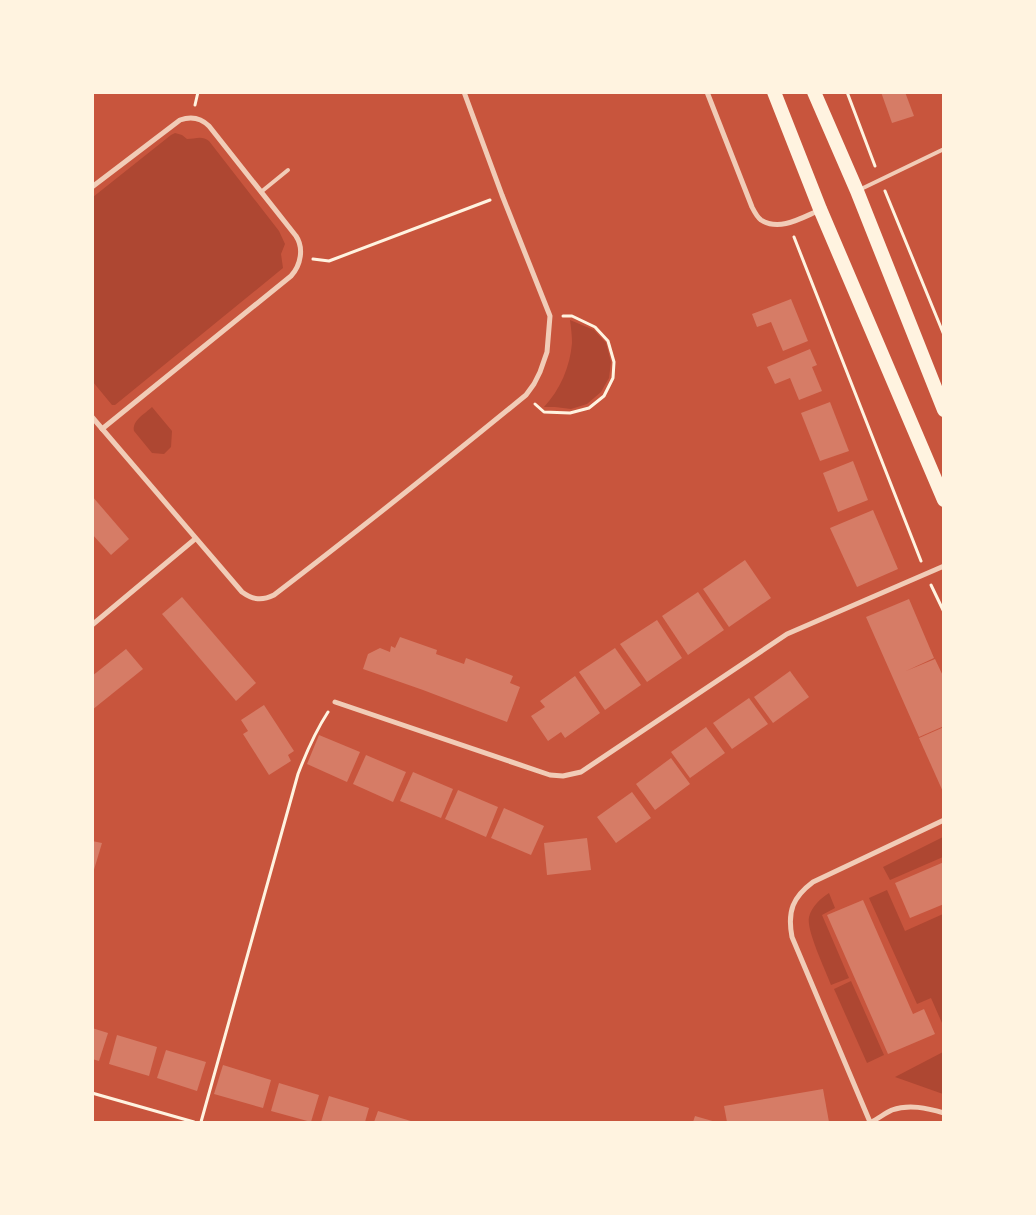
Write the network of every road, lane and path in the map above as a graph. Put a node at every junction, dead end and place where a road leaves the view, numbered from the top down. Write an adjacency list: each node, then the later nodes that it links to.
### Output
1 (464, 92): 12 (street)
2 (707, 92): 14 (street)
3 (774, 92): 13 (highway)
4 (814, 92): 10 (highway)
5 (846, 92): 8 (path)
6 (944, 149): 8 (lane)
7 (288, 170): 11 (lane)
8 (880, 179): 10 (lane); 17 (path)
9 (92, 187): 11 (street)
10 (857, 191): 19 (highway)
11 (261, 192): 15 (street)
12 (502, 195): 15 (path); 16 (street)
13 (820, 210): 14 (street); 22 (highway)
14 (789, 223): 25 (path)
15 (300, 256): 21 (street)
16 (550, 316): 18 (street); 18 (path)
17 (944, 335)
18 (526, 395): 23 (street)
19 (944, 410)
20 (92, 417): 21 (street)
21 (102, 428): 23 (street)
22 (944, 500)
23 (195, 539): 27 (street)
24 (944, 566): 25 (street)
25 (926, 574): 26 (path); 28 (street)
26 (944, 612)
27 (92, 624)
28 (335, 702): 33 (path)
29 (944, 820): 34 (street)
30 (92, 1093): 32 (path)
31 (944, 1113): 34 (street)
32 (194, 1122)
33 (201, 1122)
34 (870, 1122)

